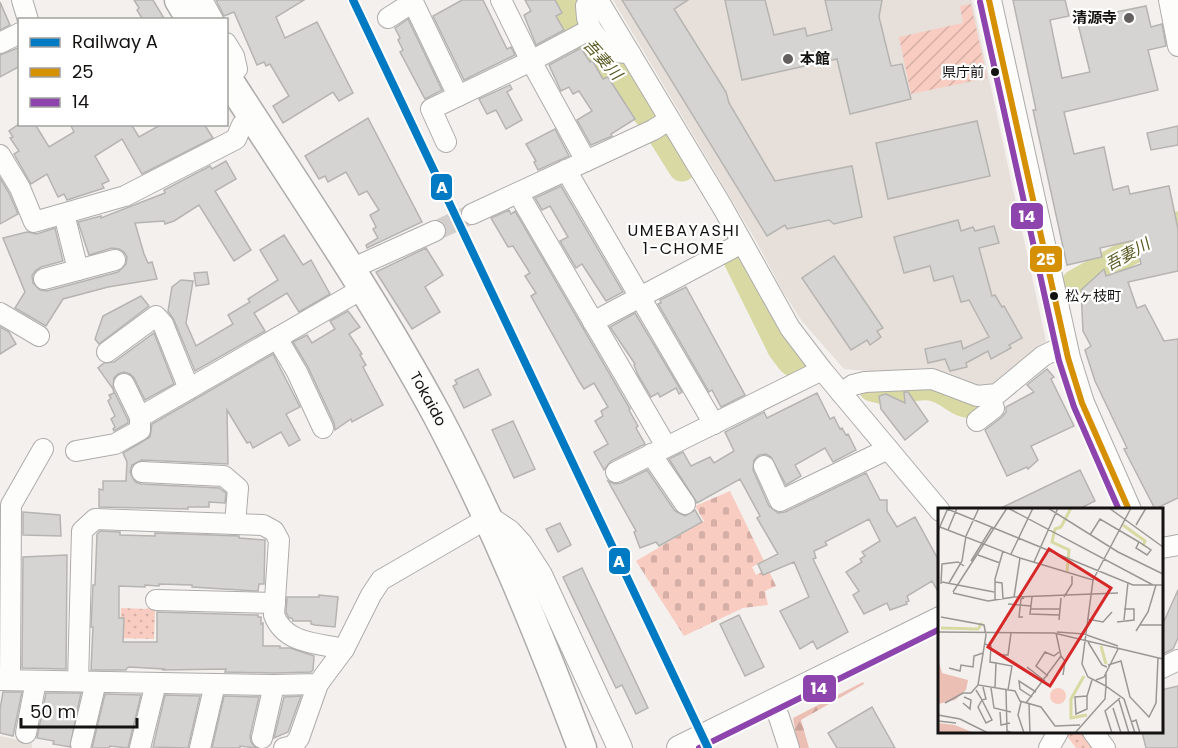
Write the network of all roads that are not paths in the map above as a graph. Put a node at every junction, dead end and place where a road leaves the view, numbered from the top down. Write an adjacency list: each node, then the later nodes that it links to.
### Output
1 (22, 0): 8 (street)
2 (179, 0): 9 (highway)
3 (202, 0): 10 (street)
4 (501, 0): 18 (street)
5 (596, 0): 12 (street); 17 (street)
6 (989, 0): 42 (main road)
7 (1169, 0): 16 (street)
8 (27, 18)
9 (190, 18)
10 (212, 18)
11 (388, 18): 21 (street)
12 (584, 33): 17 (street); 18 (street)
13 (18, 34): 14 (street)
14 (0, 43)
15 (228, 46): 19 (street)
16 (1178, 46)
17 (630, 53): 23 (street)
18 (531, 61): 21 (street); 26 (street)
19 (228, 76)
20 (228, 79): 22 (highway, Tokaido)
21 (458, 96): 24 (street)
22 (253, 118): 29 (street); 36 (highway, Tokaido)
23 (662, 125): 26 (street); 32 (street)
24 (446, 142)
25 (0, 155): 29 (street)
26 (586, 161): 27 (street)
27 (566, 170): 28 (street); 37 (street)
28 (518, 193): 30 (street); 39 (street)
29 (64, 214): 34 (street)
30 (472, 214)
31 (435, 231): 36 (street)
32 (742, 243): 37 (street); 44 (street)
33 (115, 260): 34 (street)
34 (78, 270): 35 (street)
35 (45, 279)
36 (357, 280): 41 (street); 64 (highway, Tokaido)
37 (640, 296): 39 (street); 51 (street)
38 (0, 313): 40 (street)
39 (593, 322): 55 (street)
40 (39, 336)
41 (277, 338): 46 (street); 52 (street)
42 (1065, 345): 48 (street); 62 (main road)
43 (107, 352): 46 (street)
44 (822, 370): 47 (street); 51 (street)
45 (124, 384): 49 (street)
46 (189, 389): 49 (street)
47 (841, 393): 48 (street); 54 (street)
48 (988, 396): 50 (street)
49 (140, 417): 56 (street)
50 (977, 421)
51 (714, 424): 55 (street)
52 (323, 428)
53 (43, 449): 61 (street)
54 (888, 449): 57 (street); 63 (street)
55 (658, 450): 59 (street); 60 (street)
56 (75, 452)
57 (764, 466)
58 (142, 472): 65 (street)
59 (616, 472)
60 (685, 504)
61 (6, 505): 74 (street)
62 (1128, 508)
63 (938, 510)
64 (488, 518): 71 (street); 90 (highway, Tokaido); 91 (main road)
65 (235, 524): 69 (street); 76 (street)
66 (1178, 545): 67 (street)
67 (1163, 548)
68 (156, 600): 69 (street)
69 (275, 603): 71 (street)
70 (938, 620): 81 (main road)
71 (344, 649): 79 (street)
72 (1178, 660): 73 (street)
73 (1163, 667)
74 (5, 680): 75 (street)
75 (36, 681): 76 (street); 82 (street)
76 (87, 682): 77 (street); 86 (street)
77 (156, 683): 78 (street); 87 (street)
78 (215, 684): 80 (street); 88 (street)
79 (318, 684): 80 (street); 89 (street)
80 (274, 685): 85 (street)
81 (772, 703): 92 (main road); 93 (street)
82 (26, 733)
83 (1057, 733): 94 (street)
84 (1094, 733): 95 (street)
85 (262, 738)
86 (81, 744)
87 (140, 748)
88 (200, 748)
89 (284, 748)
90 (582, 748)
91 (620, 748)
92 (679, 748)
93 (789, 748)
94 (1048, 748)
95 (1105, 748)

